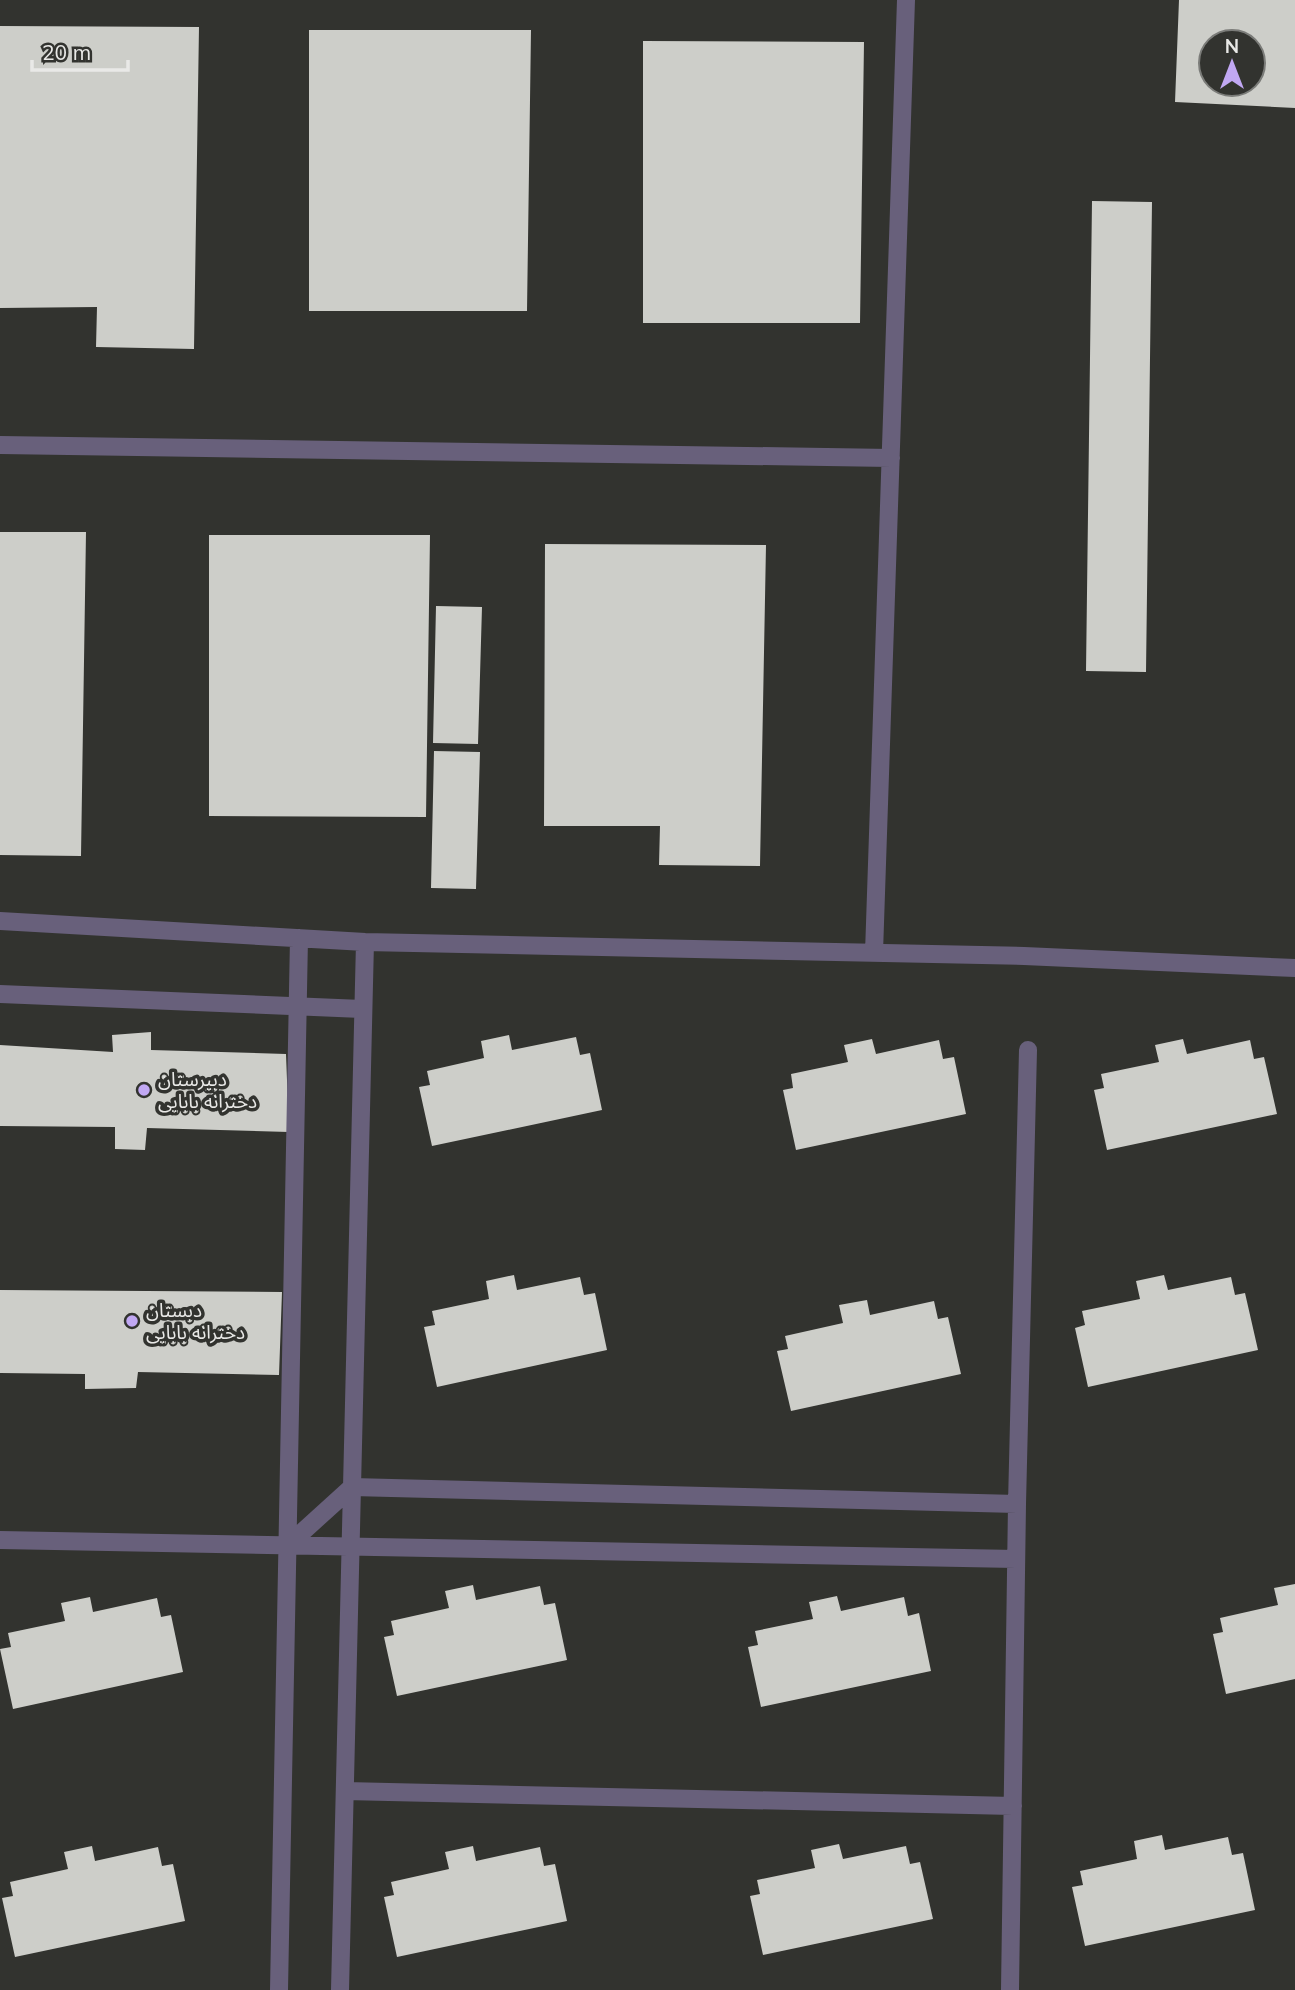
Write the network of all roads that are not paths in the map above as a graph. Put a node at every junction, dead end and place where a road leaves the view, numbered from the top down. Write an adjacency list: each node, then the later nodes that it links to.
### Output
1 (906, 0): 3 (street)
2 (0, 445): 3 (street)
3 (891, 458): 7 (street)
4 (0, 921): 5 (street)
5 (299, 938): 6 (street); 10 (street)
6 (365, 942): 7 (street); 11 (street)
7 (874, 953): 8 (street)
8 (1295, 968)
9 (0, 994): 10 (street)
10 (298, 1005): 11 (street); 16 (street)
11 (362, 1009): 13 (street)
12 (1028, 1050): 14 (street)
13 (352, 1487): 14 (street); 16 (street); 17 (street)
14 (1017, 1504): 18 (street)
15 (0, 1540): 16 (street)
16 (288, 1545): 17 (street); 21 (street)
17 (351, 1546): 18 (street); 19 (street)
18 (1016, 1559): 20 (street)
19 (345, 1791): 20 (street); 22 (street)
20 (1013, 1806): 23 (street)
21 (279, 1990)
22 (340, 1990)
23 (1010, 1990)

